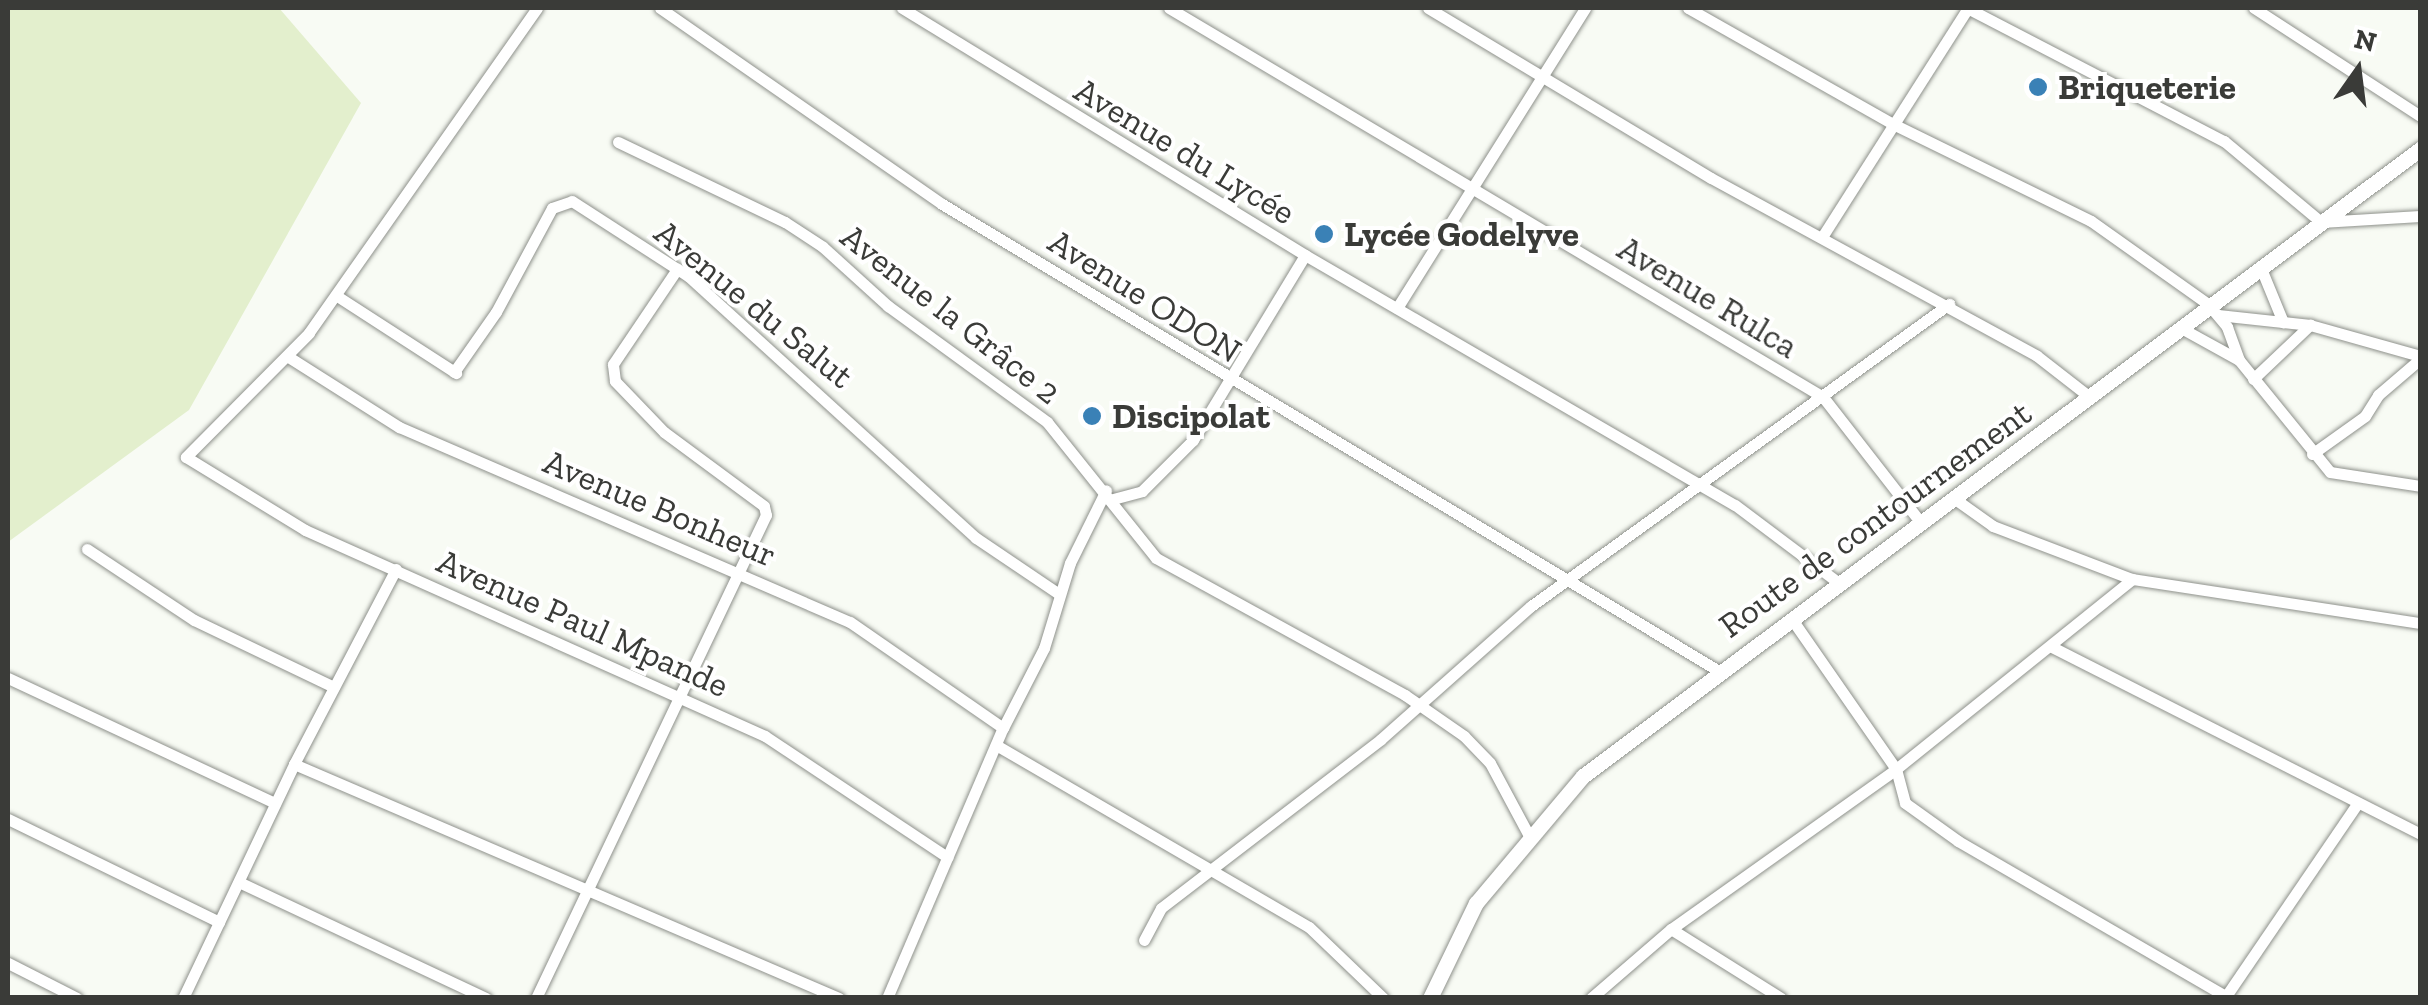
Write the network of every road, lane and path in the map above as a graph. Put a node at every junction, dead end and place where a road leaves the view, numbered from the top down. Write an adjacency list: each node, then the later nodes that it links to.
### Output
1 (537, 8): 22 (street)
2 (660, 8): 33 (street, Avenue ODON)
3 (902, 8): 19 (street, Avenue du Lycée)
4 (1169, 8): 15 (street, Avenue Rulca)
5 (1428, 8): 10 (street)
6 (1586, 8): 10 (street)
7 (1688, 8): 12 (street)
8 (1968, 8): 12 (street); 17 (street)
9 (2254, 8): 11 (street)
10 (1542, 76): 15 (street); 18 (street)
11 (2420, 116)
12 (1892, 124): 18 (street); 25 (street)
13 (618, 142): 39 (street, Avenue la Grâce 2)
14 (2420, 149): 17 (street, Route de contournement)
15 (1474, 189): 24 (street); 34 (street, Avenue Rulca)
16 (2420, 216): 17 (street)
17 (2320, 222): 20 (street, Route de contournement)
18 (1822, 237): 23 (street)
19 (1305, 256): 24 (street, Avenue du Lycée); 33 (street)
20 (2260, 266): 25 (street, Route de contournement); 26 (street)
21 (678, 269): 22 (street, Avenue du Salut); 44 (street); 48 (street, Avenue du Salut)
22 (337, 296): 29 (street)
23 (1949, 304): 34 (street); 35 (street)
24 (1397, 308): 38 (street, Avenue du Lycée)
25 (2213, 310): 26 (street); 28 (street, Route de contournement); 31 (street)
26 (2284, 322): 27 (street)
27 (2310, 325): 30 (street); 32 (street)
28 (2181, 328): 31 (street); 35 (street, Route de contournement)
29 (286, 356): 43 (street, Avenue Paul Mpande); 44 (street, Avenue Bonheur)
30 (2420, 358): 36 (street)
31 (2239, 360): 32 (street)
32 (2253, 379): 36 (street)
33 (1229, 381): 39 (street); 46 (street, Avenue ODON)
34 (1822, 397): 38 (street); 41 (street, Avenue Rulca)
35 (2090, 398): 40 (street, Route de contournement)
36 (2312, 454): 37 (street)
37 (2420, 486)
38 (1700, 488): 46 (street); 47 (street, Avenue du Lycée)
39 (1109, 495): 48 (street); 56 (street, Avenue la Grâce 2)
40 (1955, 498): 41 (street, Route de contournement); 45 (street)
41 (1922, 523): 47 (street, Route de contournement)
42 (88, 549): 54 (street)
43 (396, 569): 54 (street); 55 (street, Avenue Paul Mpande)
44 (741, 572): 55 (street); 57 (street, Avenue Bonheur)
45 (2132, 579): 50 (street); 51 (street)
46 (1570, 580): 52 (street, Avenue ODON); 56 (street)
47 (1839, 584): 49 (street, Route de contournement)
48 (1059, 594): 57 (street)
49 (1791, 618): 52 (street, Route de contournement); 60 (street)
50 (2420, 623)
51 (2052, 647): 60 (street); 62 (street)
52 (1719, 671): 64 (street, Route de contournement)
53 (8, 678): 61 (street)
54 (334, 687): 59 (street)
55 (680, 695): 66 (street, Avenue Paul Mpande); 69 (street)
56 (1420, 706): 64 (street, Avenue la Grâce 2); 67 (street)
57 (1002, 728): 58 (street)
58 (996, 745): 66 (street); 67 (street)
59 (294, 764): 61 (street); 69 (street)
60 (1896, 769): 71 (street); 75 (street)
61 (275, 803): 68 (street)
62 (2357, 804): 65 (street); 75 (street)
63 (8, 819): 70 (street)
64 (1528, 834): 83 (street, Route de contournement)
65 (2420, 834)
66 (948, 856): 81 (street)
67 (1207, 870): 72 (street); 82 (street)
68 (238, 882): 70 (street); 78 (street)
69 (587, 886): 74 (street); 79 (street)
70 (219, 922): 77 (street)
71 (1672, 929): 84 (street); 85 (street)
72 (1144, 940)
73 (8, 963): 76 (street)
74 (812, 992): 80 (street)
75 (2227, 997)
76 (77, 998)
77 (182, 998)
78 (486, 998)
79 (536, 998)
80 (840, 998)
81 (887, 998)
82 (1383, 998)
83 (1430, 998)
84 (1591, 998)
85 (1780, 998)

